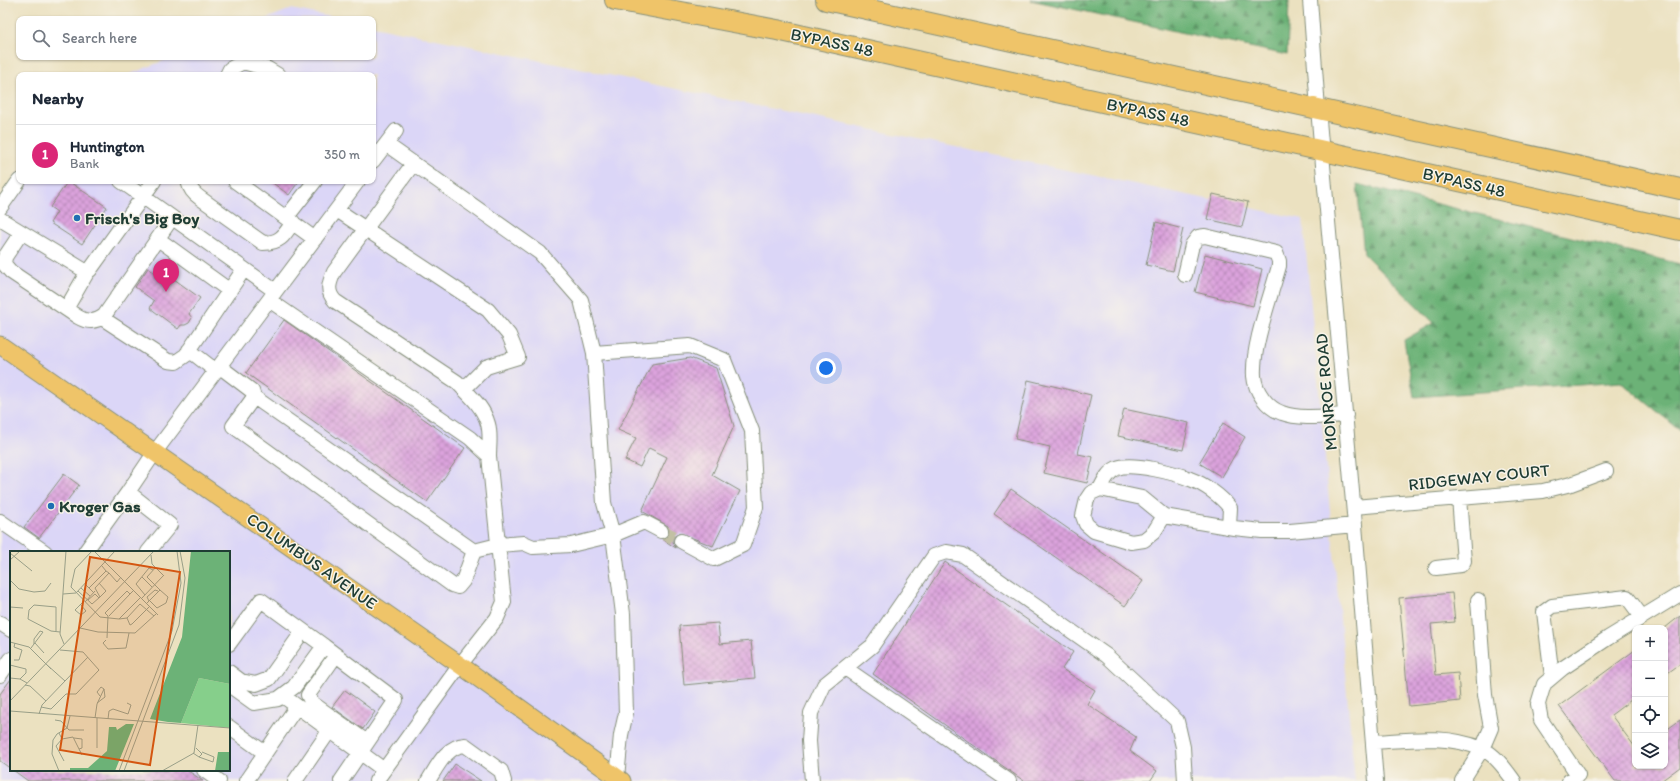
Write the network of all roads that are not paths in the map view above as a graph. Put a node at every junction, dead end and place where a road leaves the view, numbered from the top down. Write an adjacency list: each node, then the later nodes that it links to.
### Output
1 (615, 0): 9 (highway, BYPASS 48)
2 (826, 0): 6 (highway)
3 (1310, 0): 6 (street, MONROE ROAD)
4 (228, 72): 5 (street)
5 (273, 72)
6 (1318, 109): 9 (street, MONROE ROAD); 19 (highway)
7 (396, 131): 8 (street)
8 (386, 144): 10 (street); 11 (street)
9 (1322, 150): 27 (highway, BYPASS 48); 44 (street, MONROE ROAD)
10 (376, 157)
11 (413, 164): 26 (street); 40 (street)
12 (17, 184): 21 (street)
13 (125, 184): 20 (street)
14 (152, 184): 20 (street)
15 (189, 184): 25 (street)
16 (239, 184): 25 (street)
17 (313, 184): 25 (street)
18 (356, 184): 22 (street)
19 (1680, 189)
20 (143, 196): 23 (street); 32 (street)
21 (0, 208)
22 (337, 210): 26 (street); 30 (street)
23 (172, 218): 29 (street); 31 (street)
24 (0, 219): 28 (street)
25 (290, 220): 30 (street)
26 (365, 229): 42 (street); 42 (street)
27 (1680, 230)
28 (21, 233): 32 (street); 36 (street)
29 (158, 239): 34 (street); 37 (street)
30 (315, 239): 35 (street)
31 (244, 269): 34 (street); 35 (street)
32 (88, 271): 36 (street)
33 (1185, 275): 44 (street)
34 (230, 291): 39 (street)
35 (272, 296): 41 (street); 46 (street)
36 (66, 309): 37 (street)
37 (102, 318): 39 (street)
38 (0, 345): 45 (main road, COLUMBUS AVENUE)
39 (189, 350): 41 (street)
40 (594, 353): 57 (street); 58 (street)
41 (218, 368): 43 (street); 45 (street)
42 (464, 389): 46 (street)
43 (254, 396): 63 (street); 63 (street)
44 (1346, 415): 51 (street, MONROE ROAD)
45 (155, 452): 49 (street); 75 (main road, COLUMBUS AVENUE)
46 (489, 456): 59 (street)
47 (1606, 471): 50 (street, RIDGEWAY COURT)
48 (1100, 489): 52 (street); 52 (street); 55 (street)
49 (128, 492): 61 (street); 62 (street)
50 (1459, 498): 51 (street, RIDGEWAY COURT); 64 (street)
51 (1354, 507): 54 (street, MONROE ROAD)
52 (1164, 516): 55 (street)
53 (0, 521): 60 (street)
54 (1355, 525): 55 (street); 85 (street, MONROE ROAD)
55 (1229, 527)
56 (661, 531): 57 (street)
57 (613, 535): 59 (street); 92 (street)
58 (681, 541)
59 (498, 544): 63 (street); 75 (street)
60 (44, 551)
61 (86, 551)
62 (149, 551)
63 (474, 551)
64 (1436, 568)
65 (1680, 594): 67 (street)
66 (1478, 600): 87 (street)
67 (1642, 617): 79 (street); 79 (street)
68 (0, 623): 69 (street)
69 (10, 629)
70 (303, 631): 71 (street); 72 (street); 77 (street)
71 (230, 643)
72 (324, 646): 73 (street); 81 (street)
73 (336, 655): 86 (street); 86 (street)
74 (10, 660): 78 (street)
75 (460, 665): 90 (street); 92 (main road, COLUMBUS AVENUE)
76 (845, 668): 100 (street); 101 (street); 102 (street)
77 (230, 673)
78 (0, 675)
79 (1552, 677): 93 (street)
80 (230, 686): 81 (street)
81 (283, 696): 82 (street)
82 (297, 706): 84 (street); 88 (street)
83 (230, 728): 88 (street)
84 (330, 730): 86 (street); 96 (street)
85 (1373, 742): 87 (street); 103 (street, MONROE ROAD)
86 (364, 748): 90 (street); 97 (street)
87 (1482, 749): 91 (street); 104 (street)
88 (265, 753): 95 (street)
89 (205, 771): 94 (street)
90 (379, 778)
91 (1468, 778)
92 (619, 779)
93 (1577, 779)
94 (219, 781)
95 (246, 781)
96 (295, 781)
97 (341, 781)
98 (428, 781): 99 (street)
99 (504, 781)
100 (812, 781)
101 (1009, 781)
102 (1185, 781)
103 (1376, 781)
104 (1514, 781)

